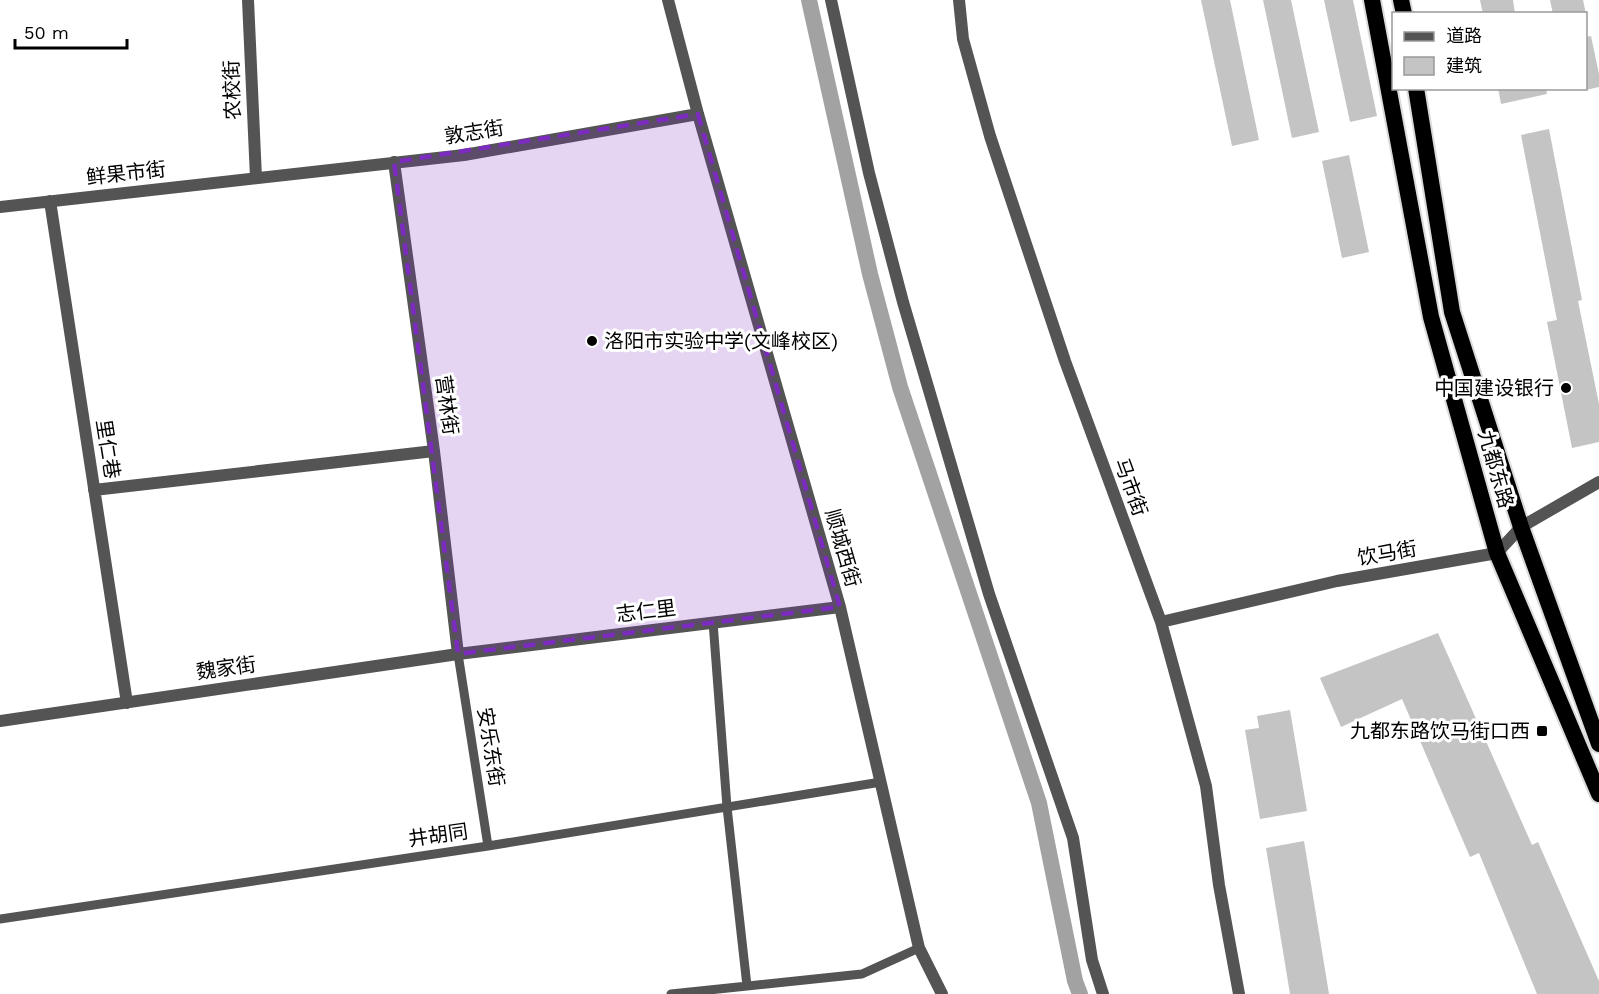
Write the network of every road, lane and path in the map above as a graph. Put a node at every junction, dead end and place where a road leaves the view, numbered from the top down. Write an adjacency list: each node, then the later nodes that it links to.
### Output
1 (248, 0): 9 (street, 农校街)
2 (668, 0): 7 (street, 顺城西街)
3 (831, 0): 33 (street)
4 (959, 0): 19 (street, 马市街)
5 (1372, 0): 16 (highway, 九都东路)
6 (1416, 90): 15 (highway, 九都东路)
7 (698, 114): 8 (street, 敦志街); 17 (street, 顺城西街)
8 (394, 162): 9 (street, 敦志街); 12 (street, 营林街)
9 (256, 178): 10 (street, 鲜果市街)
10 (50, 201): 11 (street, 鲜果市街); 14 (street, 里仁巷)
11 (0, 207)
12 (434, 451): 14 (street); 20 (street, 营林街)
13 (1599, 482): 15 (street)
14 (94, 490): 21 (street, 里仁巷)
15 (1521, 527): 16 (street); 23 (highway, 九都东路)
16 (1497, 553): 19 (street, 饮马街); 25 (highway, 九都东路)
17 (840, 607): 18 (street, 志仁里); 24 (street, 顺城西街)
18 (713, 622): 20 (street, 志仁里); 26 (lane)
19 (1161, 622): 34 (street, 马市街)
20 (458, 654): 21 (street, 魏家街); 27 (lane, 安乐东街)
21 (127, 703): 22 (street, 魏家街)
22 (0, 721)
23 (1599, 744)
24 (880, 782): 26 (lane, 井胡同); 29 (street, 顺城西街)
25 (1599, 794)
26 (727, 807): 27 (lane, 井胡同); 30 (lane)
27 (488, 846): 28 (lane, 井胡同)
28 (0, 919)
29 (919, 948): 30 (lane); 32 (street, 顺城西街)
30 (747, 986): 31 (lane)
31 (671, 994)
32 (942, 994)
33 (1103, 994)
34 (1239, 994)

